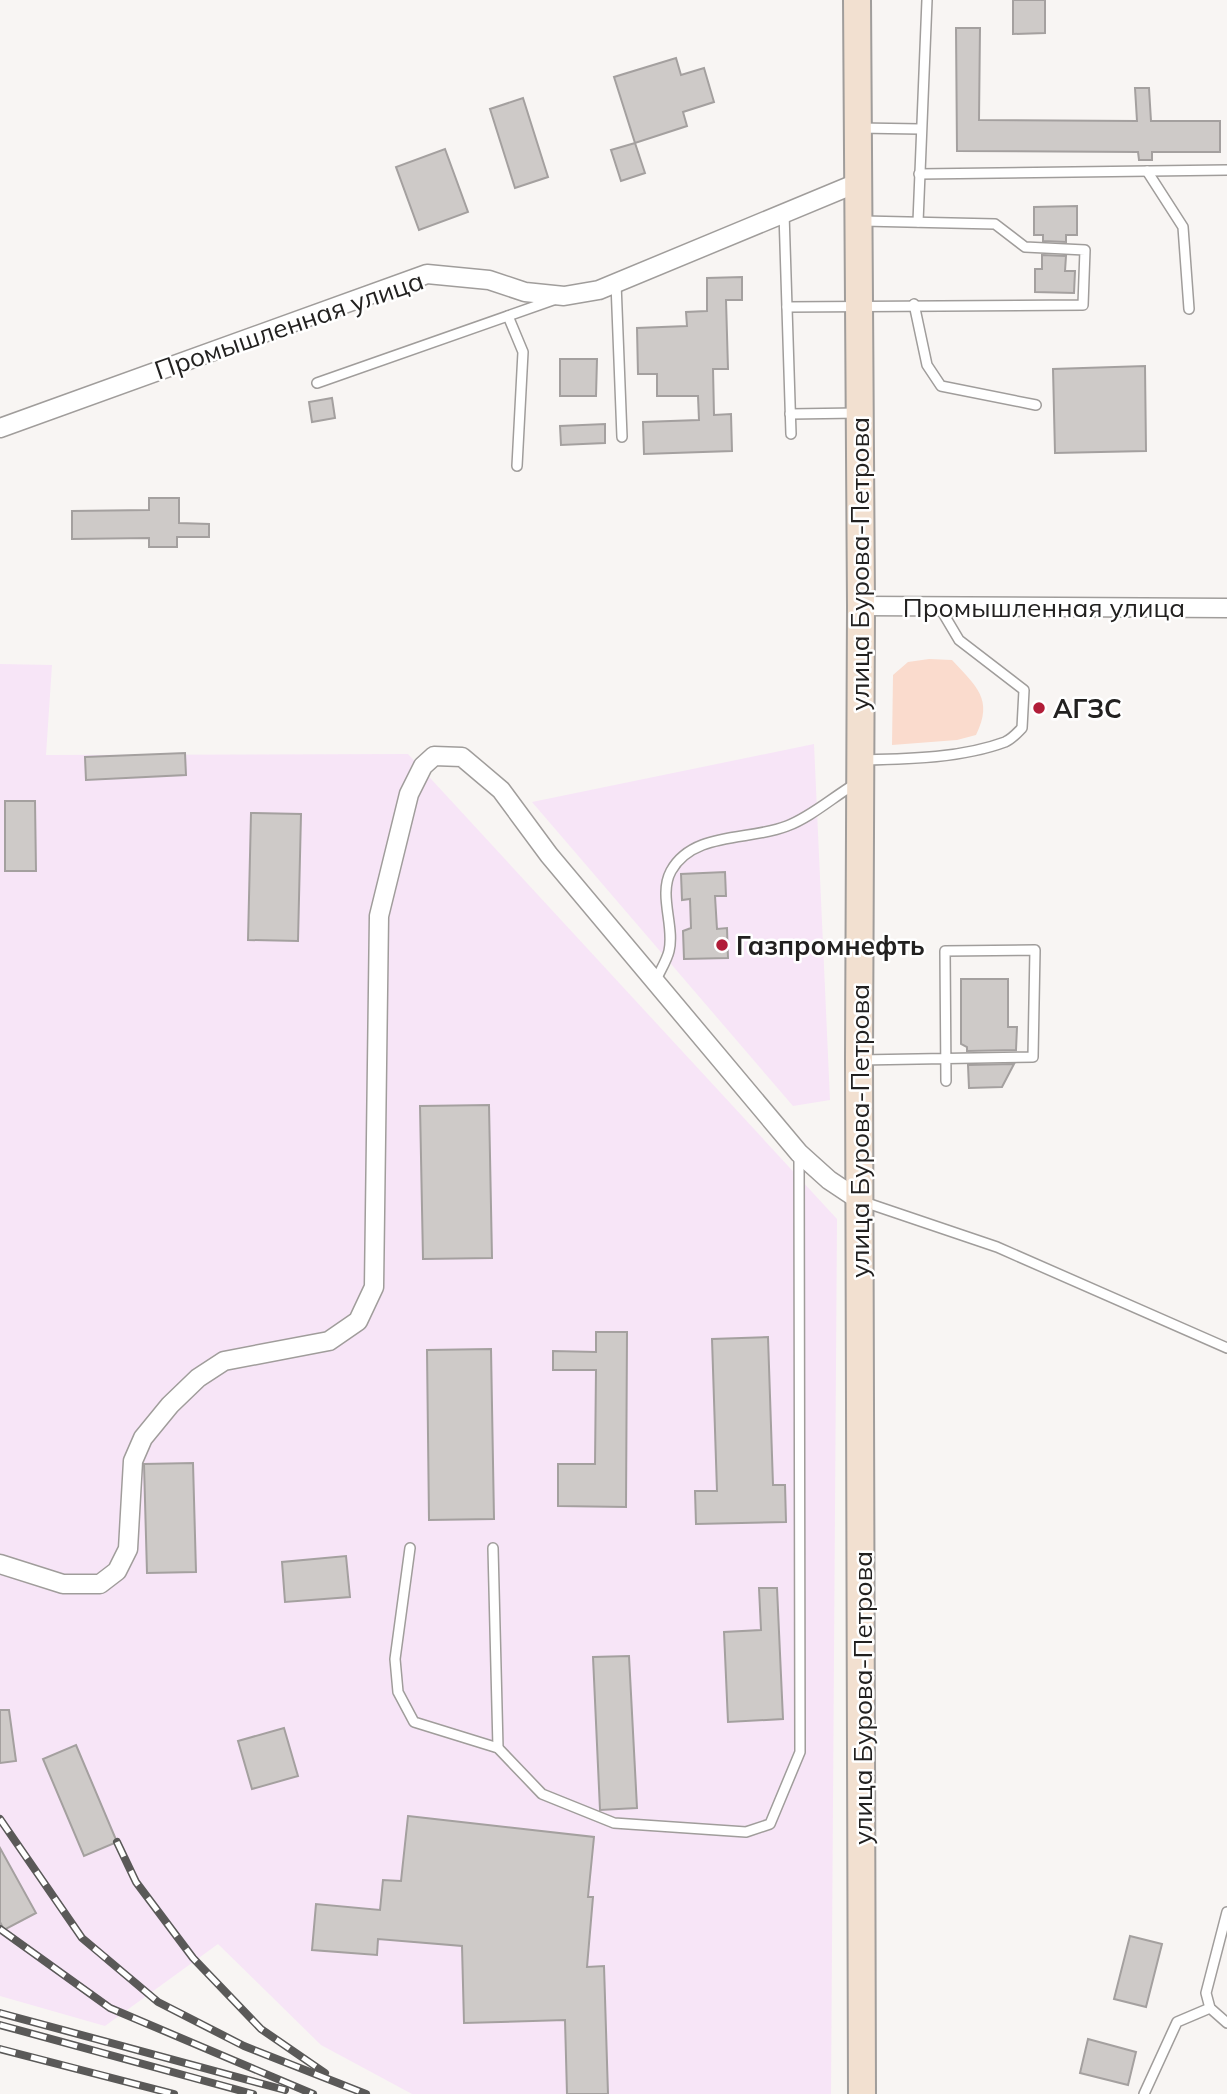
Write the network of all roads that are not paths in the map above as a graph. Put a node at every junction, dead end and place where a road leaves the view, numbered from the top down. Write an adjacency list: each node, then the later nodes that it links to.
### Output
1 (856, 0): 3 (main road, улица Бурова-Петрова)
2 (927, 0): 4 (lane)
3 (857, 128): 4 (lane); 8 (main road, улица Бурова-Петрова)
4 (920, 129): 7 (lane)
5 (1227, 170): 6 (lane)
6 (1147, 171): 7 (lane); 17 (lane)
7 (919, 174): 11 (lane)
8 (857, 183): 9 (street, Промышленная улица); 10 (main road, улица Бурова-Петрова)
9 (784, 213): 12 (street, Промышленная улица); 16 (lane)
10 (858, 221): 11 (lane); 14 (main road, улица Бурова-Петрова)
11 (918, 222): 15 (lane)
12 (616, 283): 13 (street, Промышленная улица); 25 (lane)
13 (564, 296): 18 (lane); 23 (street, Промышленная улица)
14 (858, 304): 15 (lane); 16 (lane); 21 (main road, улица Бурова-Петрова)
15 (914, 304): 20 (lane)
16 (787, 307): 22 (lane)
17 (1189, 309)
18 (508, 316): 19 (lane); 26 (lane)
19 (317, 383)
20 (1036, 405)
21 (859, 413): 22 (lane); 27 (main road, улица Бурова-Петрова)
22 (790, 414): 24 (lane)
23 (0, 428)
24 (791, 434)
25 (622, 438)
26 (516, 466)
27 (861, 606): 28 (street, Промышленная улица); 30 (main road, улица Бурова-Петрова)
28 (940, 608): 29 (street, Промышленная улица); 30 (lane)
29 (1227, 608)
30 (859, 771): 31 (lane); 33 (main road, улица Бурова-Петрова)
31 (656, 980): 35 (street); 40 (street)
32 (946, 1058): 32 (lane); 33 (lane); 34 (lane)
33 (859, 1060): 36 (main road, улица Бурова-Петрова)
34 (946, 1081)
35 (799, 1153): 36 (street); 41 (lane)
36 (859, 1200): 37 (lane); 45 (main road, улица Бурова-Петрова)
37 (1227, 1348)
38 (410, 1548): 41 (lane)
39 (493, 1548): 41 (lane)
40 (0, 1564)
41 (498, 1748)
42 (1227, 1912): 43 (lane)
43 (1210, 2008): 44 (lane); 46 (lane)
44 (1227, 2023)
45 (862, 2094)
46 (1144, 2094)

